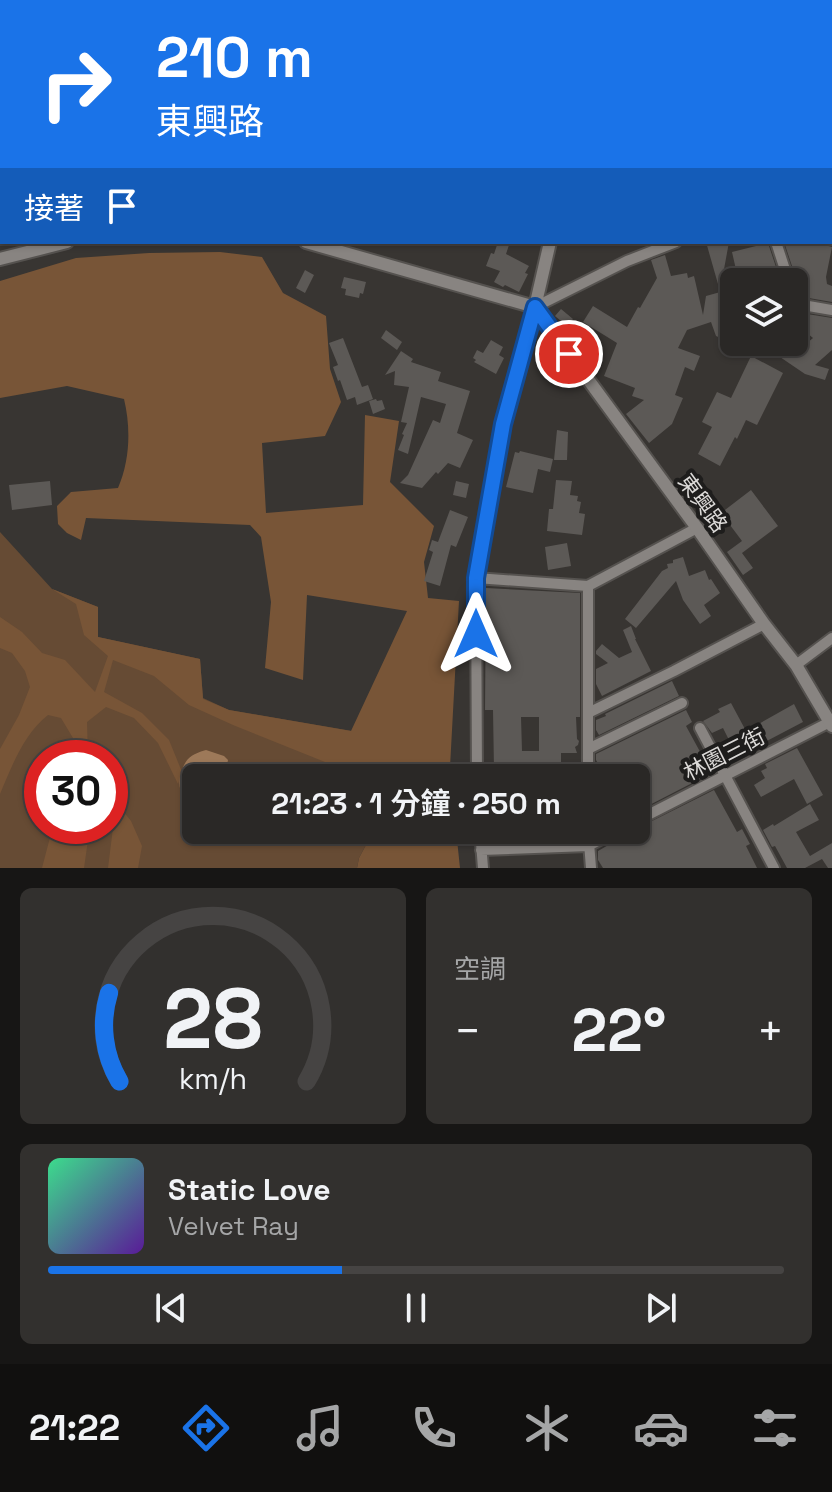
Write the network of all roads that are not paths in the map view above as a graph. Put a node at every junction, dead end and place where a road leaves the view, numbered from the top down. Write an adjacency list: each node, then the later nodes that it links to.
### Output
1 (53, 244): 6 (street)
2 (313, 244): 9 (street)
3 (550, 244): 9 (street)
4 (671, 244): 9 (street)
5 (777, 244): 7 (street)
6 (0, 259)
7 (784, 268)
8 (808, 306): 10 (street)
9 (535, 307): 11 (street, 東興路); 12 (street)
10 (832, 310)
11 (697, 528): 13 (street); 14 (street, 東興路)
12 (476, 578): 13 (street); 22 (street)
13 (588, 586): 18 (street)
14 (764, 624): 16 (street, 東興路); 18 (street)
15 (832, 638): 16 (street)
16 (796, 665): 19 (street, 東興路)
17 (682, 703): 21 (street)
18 (588, 713): 21 (street)
19 (831, 724): 24 (street, 林園三街)
20 (700, 728): 24 (street)
21 (588, 749): 23 (street)
22 (477, 764)
23 (588, 764)
24 (726, 776): 25 (street, 林園三街); 32 (street)
25 (650, 814)
26 (481, 844): 29 (street)
27 (592, 844): 28 (street)
28 (588, 846): 29 (street); 31 (street)
29 (481, 850): 30 (street)
30 (483, 868)
31 (591, 868)
32 (774, 868)

